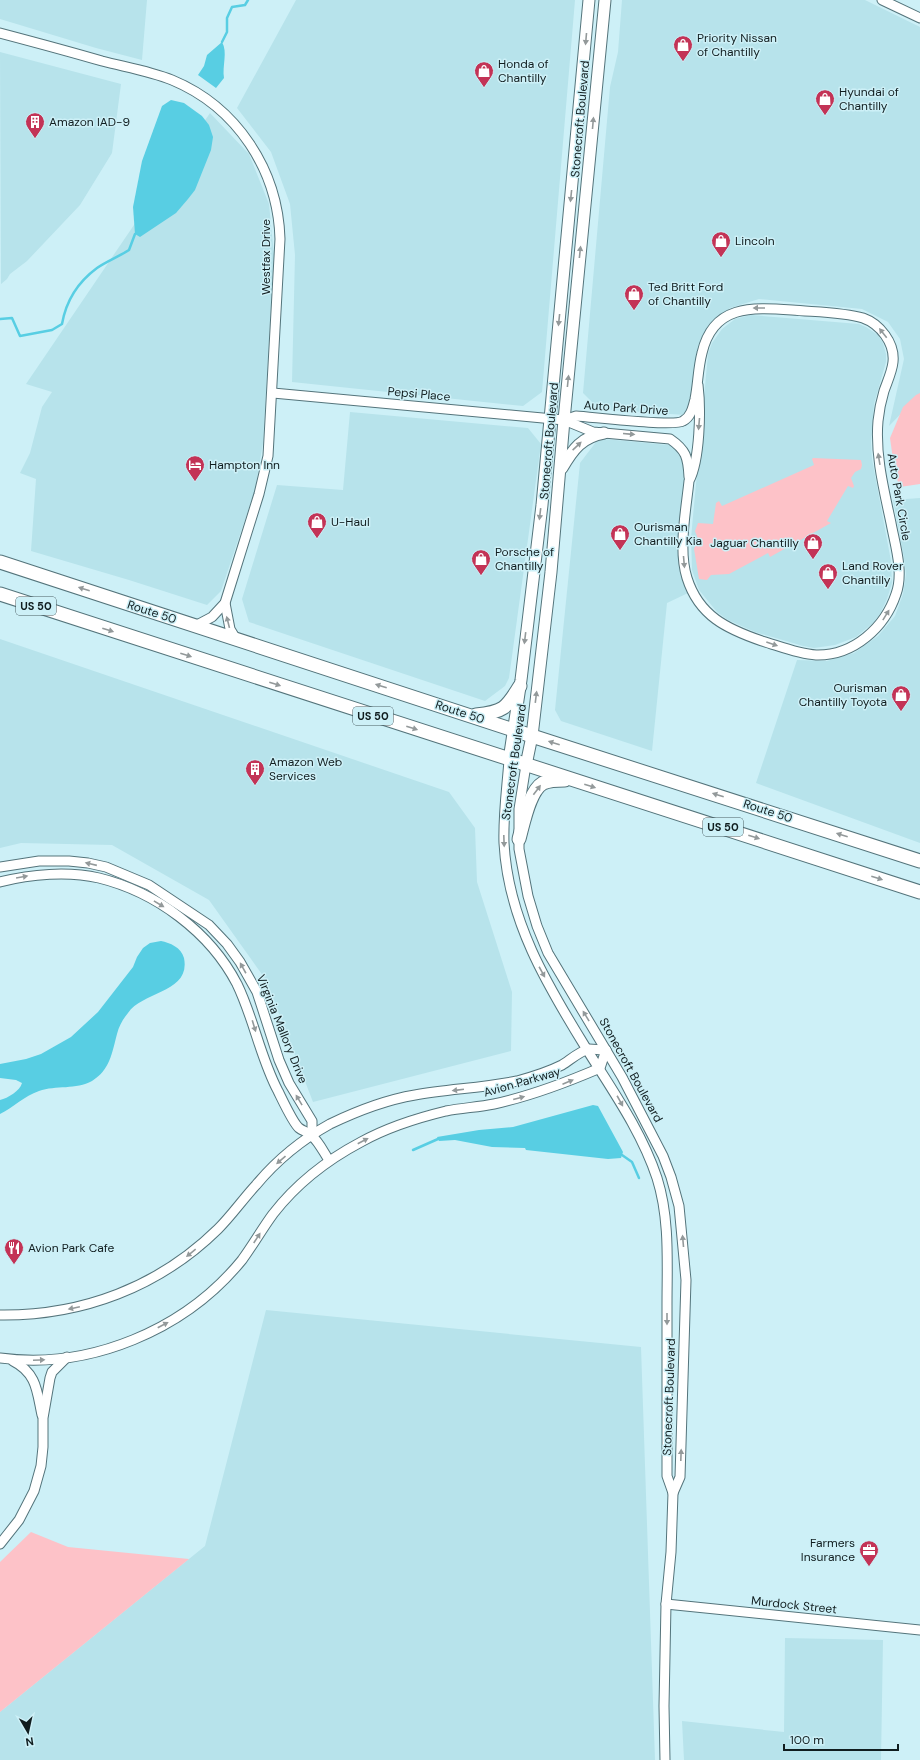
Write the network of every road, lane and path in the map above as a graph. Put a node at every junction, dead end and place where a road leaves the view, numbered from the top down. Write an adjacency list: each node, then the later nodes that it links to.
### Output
1 (589, 0): 9 (main road, Stonecroft Boulevard, one-way to 9)
2 (605, 0): 10 (main road, Stonecroft Boulevard, one-way to 2)
3 (882, 0): 4 (street)
4 (920, 18)
5 (0, 33): 7 (street, Westfax Drive)
6 (698, 385): 8 (street, Auto Park Circle); 13 (street, Auto Park Circle, one-way to 13); 13 (street, Auto Park Circle, one-way to 6)
7 (273, 393): 9 (street, Pepsi Place); 16 (street, Westfax Drive)
8 (693, 407): 10 (street, Auto Park Drive)
9 (550, 419): 10 (street, Pepsi Place); 19 (main road, Stonecroft Boulevard, one-way to 19)
10 (564, 420): 11 (street, Auto Park Drive); 12 (main road, Stonecroft Boulevard)
11 (604, 432): 12 (main road, one-way to 11); 13 (street, Auto Park Drive, one-way to 13)
12 (559, 472): 22 (main road, Stonecroft Boulevard, one-way to 12)
13 (689, 481)
14 (0, 562): 17 (highway, Route 50 / US 50, one-way to 14)
15 (0, 594): 23 (highway, US 50, one-way to 23)
16 (224, 603): 17 (street, Westfax Drive); 18 (street, one-way to 16)
17 (195, 626): 18 (highway, Route 50 / US 50)
18 (236, 639): 20 (highway, Route 50 / US 50, one-way to 18)
19 (520, 686): 20 (highway); 21 (main road, Stonecroft Boulevard)
20 (472, 716): 21 (highway, Route 50 / US 50)
21 (514, 730): 22 (highway, Route 50 / US 50); 23 (main road, Stonecroft Boulevard)
22 (532, 736): 24 (main road, Stonecroft Boulevard); 27 (highway, Route 50 / US 50, one-way to 22)
23 (509, 760): 24 (highway, US 50); 31 (street, Stonecroft Boulevard, one-way to 31)
24 (526, 765): 25 (highway, US 50); 26 (street, Stonecroft Boulevard)
25 (570, 780): 26 (highway, one-way to 25); 30 (highway, US 50, one-way to 30)
26 (519, 840): 32 (street, Stonecroft Boulevard, one-way to 26)
27 (920, 861)
28 (0, 867): 34 (street, Virginia Mallory Drive, one-way to 28)
29 (0, 882): 34 (street, Virginia Mallory Drive, one-way to 34)
30 (920, 892)
31 (587, 1050): 32 (street, Avion Parkway); 33 (street, Stonecroft Boulevard); 34 (street, Avion Parkway, one-way to 34)
32 (606, 1050): 33 (street); 41 (street, Stonecroft Boulevard, one-way to 32)
33 (600, 1068): 35 (street, Avion Parkway, one-way to 33); 41 (street, Stonecroft Boulevard, one-way to 41)
34 (312, 1136): 35 (street, Virginia Mallory Drive); 36 (street, Avion Parkway, one-way to 36)
35 (329, 1160): 37 (street, Avion Parkway, one-way to 35)
36 (0, 1315)
37 (67, 1357): 39 (street, Avion Parkway, one-way to 37); 40 (street)
38 (0, 1358): 39 (street, Avion Parkway)
39 (11, 1360): 40 (street)
40 (43, 1418): 42 (street)
41 (673, 1493): 43 (street, Stonecroft Boulevard)
42 (0, 1544)
43 (666, 1604): 44 (street, Murdock Street); 45 (street, Stonecroft Boulevard)
44 (920, 1630)
45 (665, 1760)

